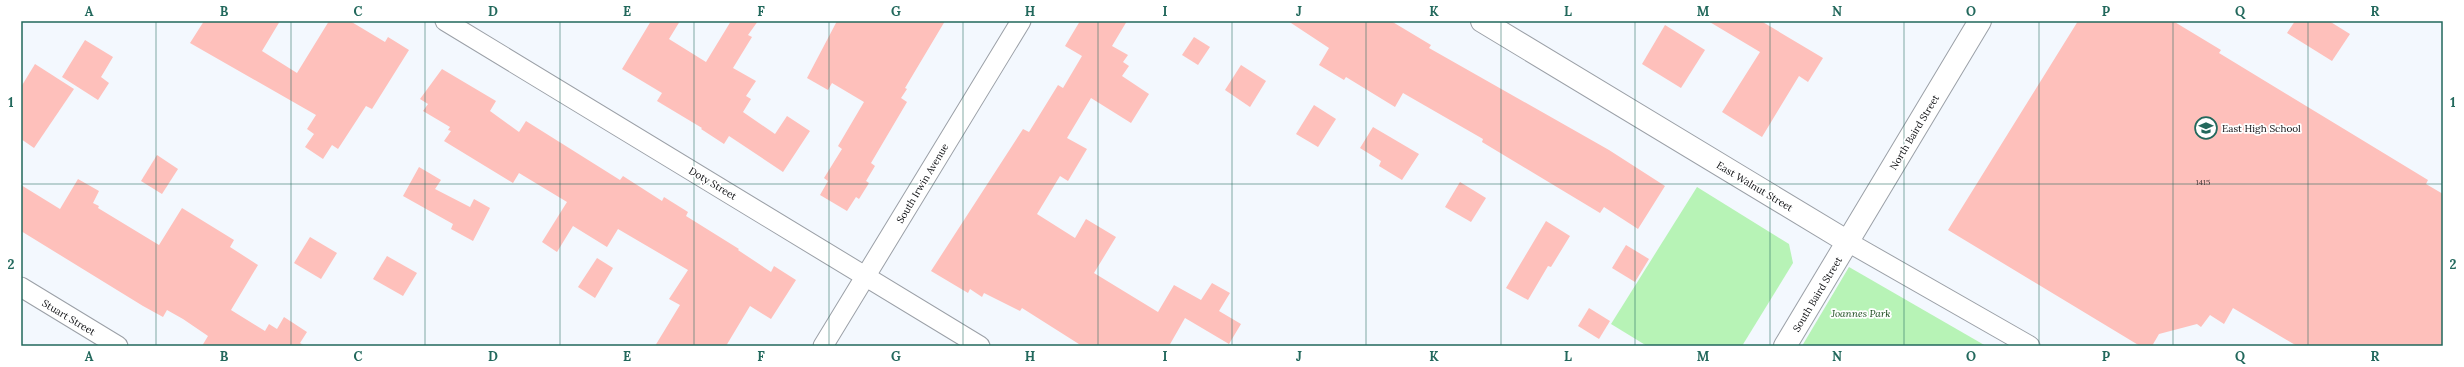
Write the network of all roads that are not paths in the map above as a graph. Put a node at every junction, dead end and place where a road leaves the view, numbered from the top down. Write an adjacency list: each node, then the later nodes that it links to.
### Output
1 (445, 21): 6 (street, Doty Street)
2 (1021, 21): 6 (street, South Irwin Avenue)
3 (1482, 21): 5 (street, East Walnut Street)
4 (1980, 21): 5 (street, North Baird Street)
5 (1848, 242): 11 (street, South Baird Street); 12 (street, East Walnut Street)
6 (865, 276): 9 (street, South Irwin Avenue); 10 (street, Doty Street)
7 (21, 287): 8 (street, Stuart Street)
8 (118, 346)
9 (823, 346)
10 (980, 346)
11 (1785, 346)
12 (2030, 346)

